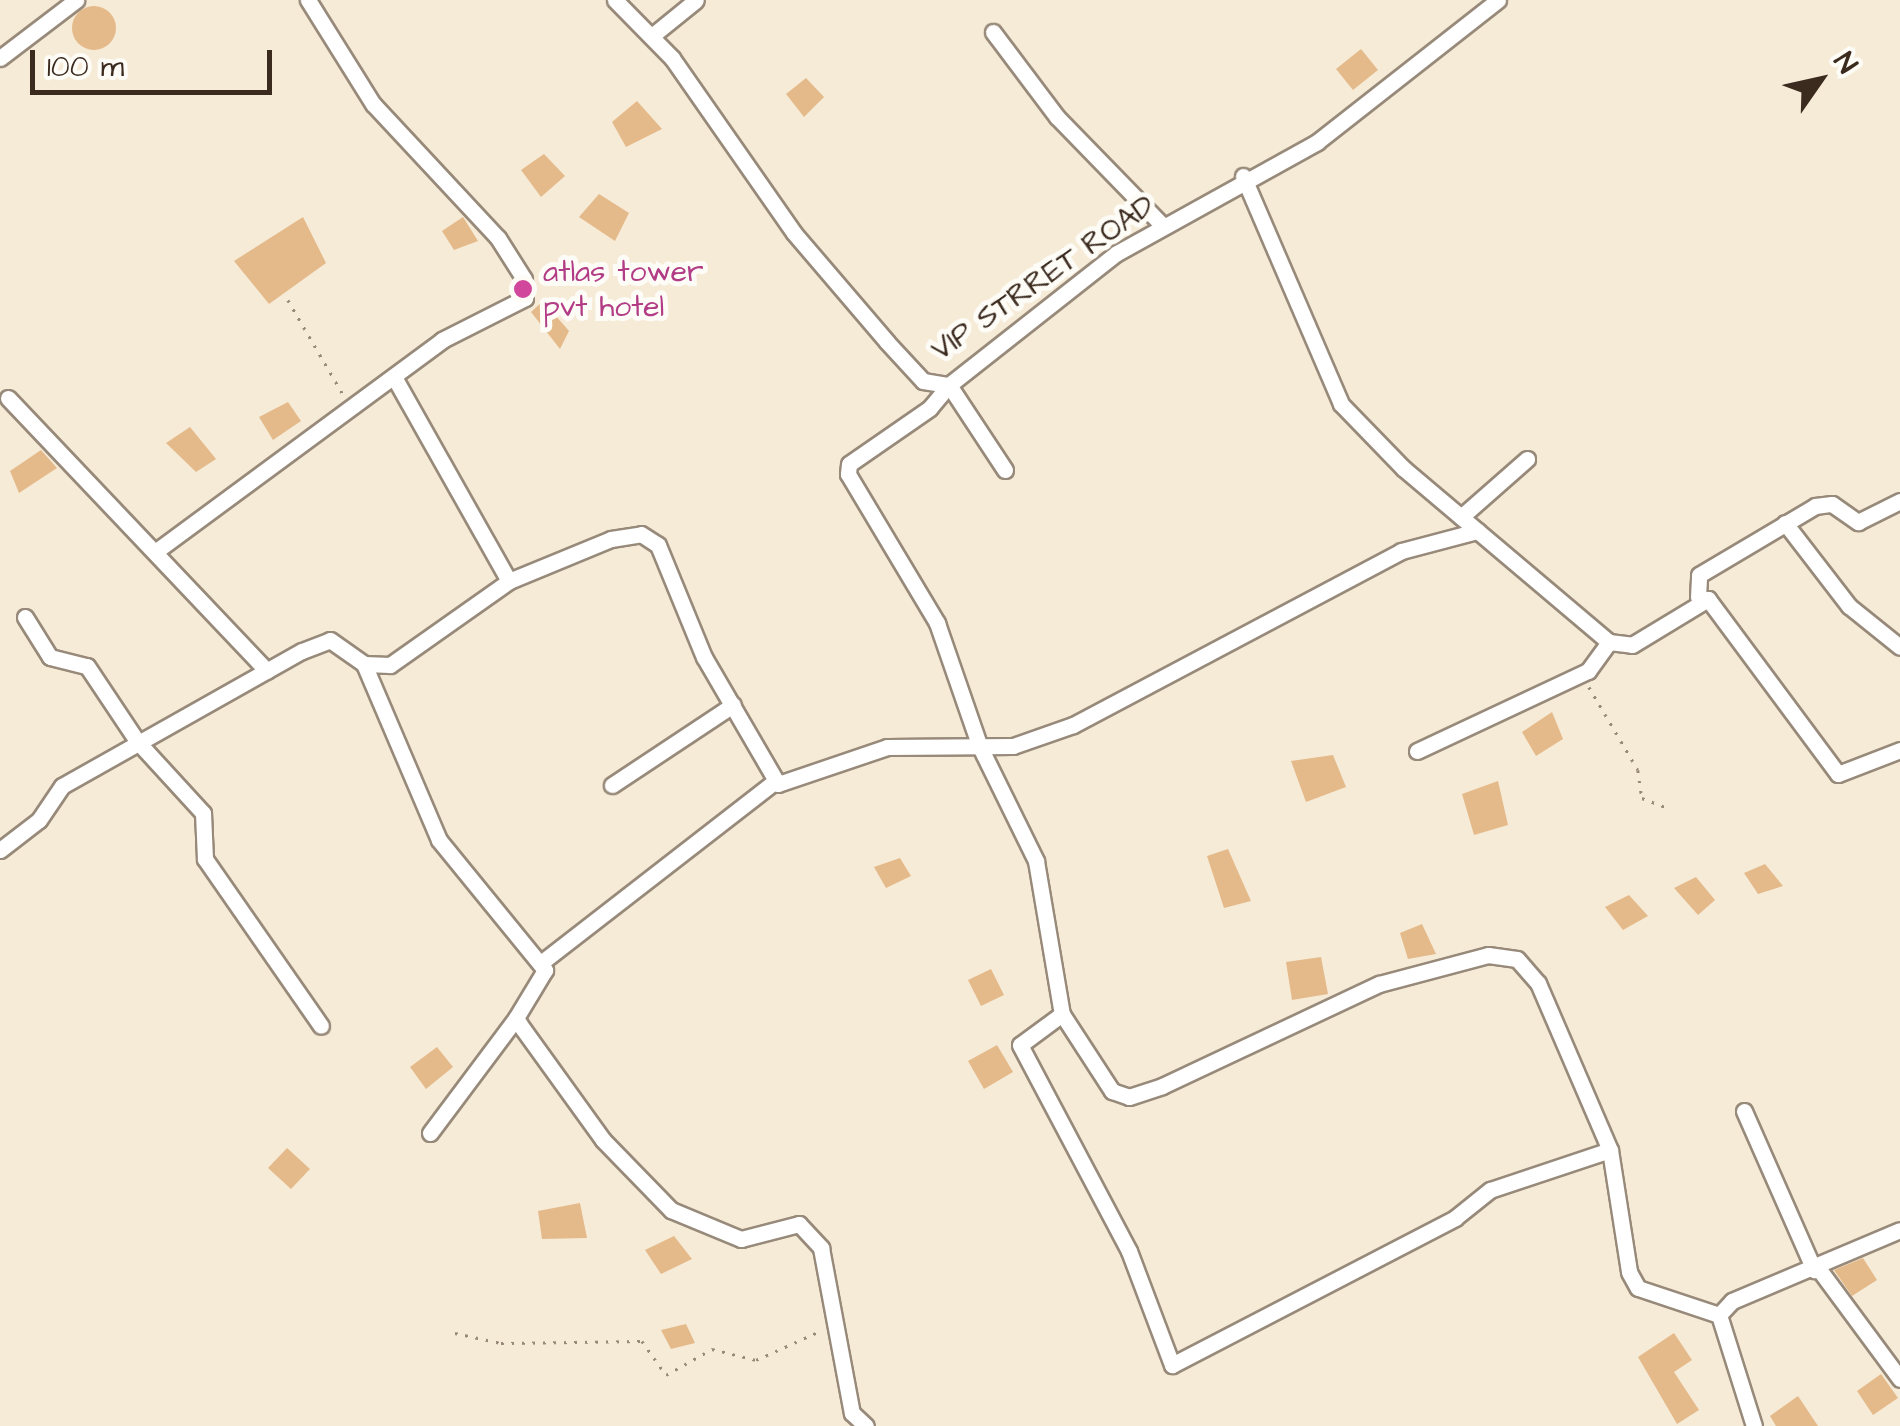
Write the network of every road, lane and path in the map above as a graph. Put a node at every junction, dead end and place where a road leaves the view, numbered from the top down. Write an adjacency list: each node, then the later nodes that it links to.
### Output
1 (76, 0): 8 (street)
2 (308, 0): 12 (street)
3 (614, 0): 7 (street, VIP STRRET ROAD)
4 (696, 0): 7 (street)
5 (1498, 0): 9 (street, VIP STRRET ROAD)
6 (993, 32): 10 (street)
7 (653, 35): 13 (street, VIP STRRET ROAD)
8 (0, 58)
9 (1243, 176): 10 (street, VIP STRRET ROAD); 19 (street)
10 (1163, 226): 13 (street, VIP STRRET ROAD)
11 (288, 300): 15 (path)
12 (394, 377): 15 (street); 23 (street)
13 (948, 385): 17 (street); 33 (street)
14 (8, 398): 22 (street)
15 (352, 407): 22 (street)
16 (1526, 459): 19 (street)
17 (1005, 470)
18 (1900, 501): 20 (street)
19 (1461, 517): 21 (street)
20 (1785, 523): 24 (street); 27 (street)
21 (1477, 531): 26 (street); 33 (street)
22 (159, 549): 29 (street)
23 (508, 581): 28 (street); 31 (street)
24 (1698, 597): 26 (street); 34 (street)
25 (26, 618): 32 (street)
26 (1609, 642): 30 (street)
27 (1900, 647)
28 (364, 664): 29 (street); 40 (street)
29 (267, 671): 32 (street)
30 (1588, 671): 35 (street); 38 (path)
31 (734, 705): 36 (street); 37 (street)
32 (137, 741): 39 (street); 43 (street)
33 (980, 747): 36 (street); 41 (street)
34 (1900, 750)
35 (1416, 751)
36 (774, 782): 40 (street)
37 (612, 785)
38 (1666, 807)
39 (0, 850)
40 (542, 962): 42 (street)
41 (1062, 1014): 46 (street); 46 (street)
42 (516, 1018): 45 (street); 53 (street)
43 (321, 1026)
44 (1744, 1111): 48 (street)
45 (430, 1133)
46 (1610, 1150): 49 (street)
47 (1900, 1230): 48 (street)
48 (1816, 1269): 49 (street); 52 (street)
49 (1719, 1315): 54 (street)
50 (830, 1327): 51 (path)
51 (454, 1333)
52 (1900, 1379)
53 (866, 1426)
54 (1754, 1426)

